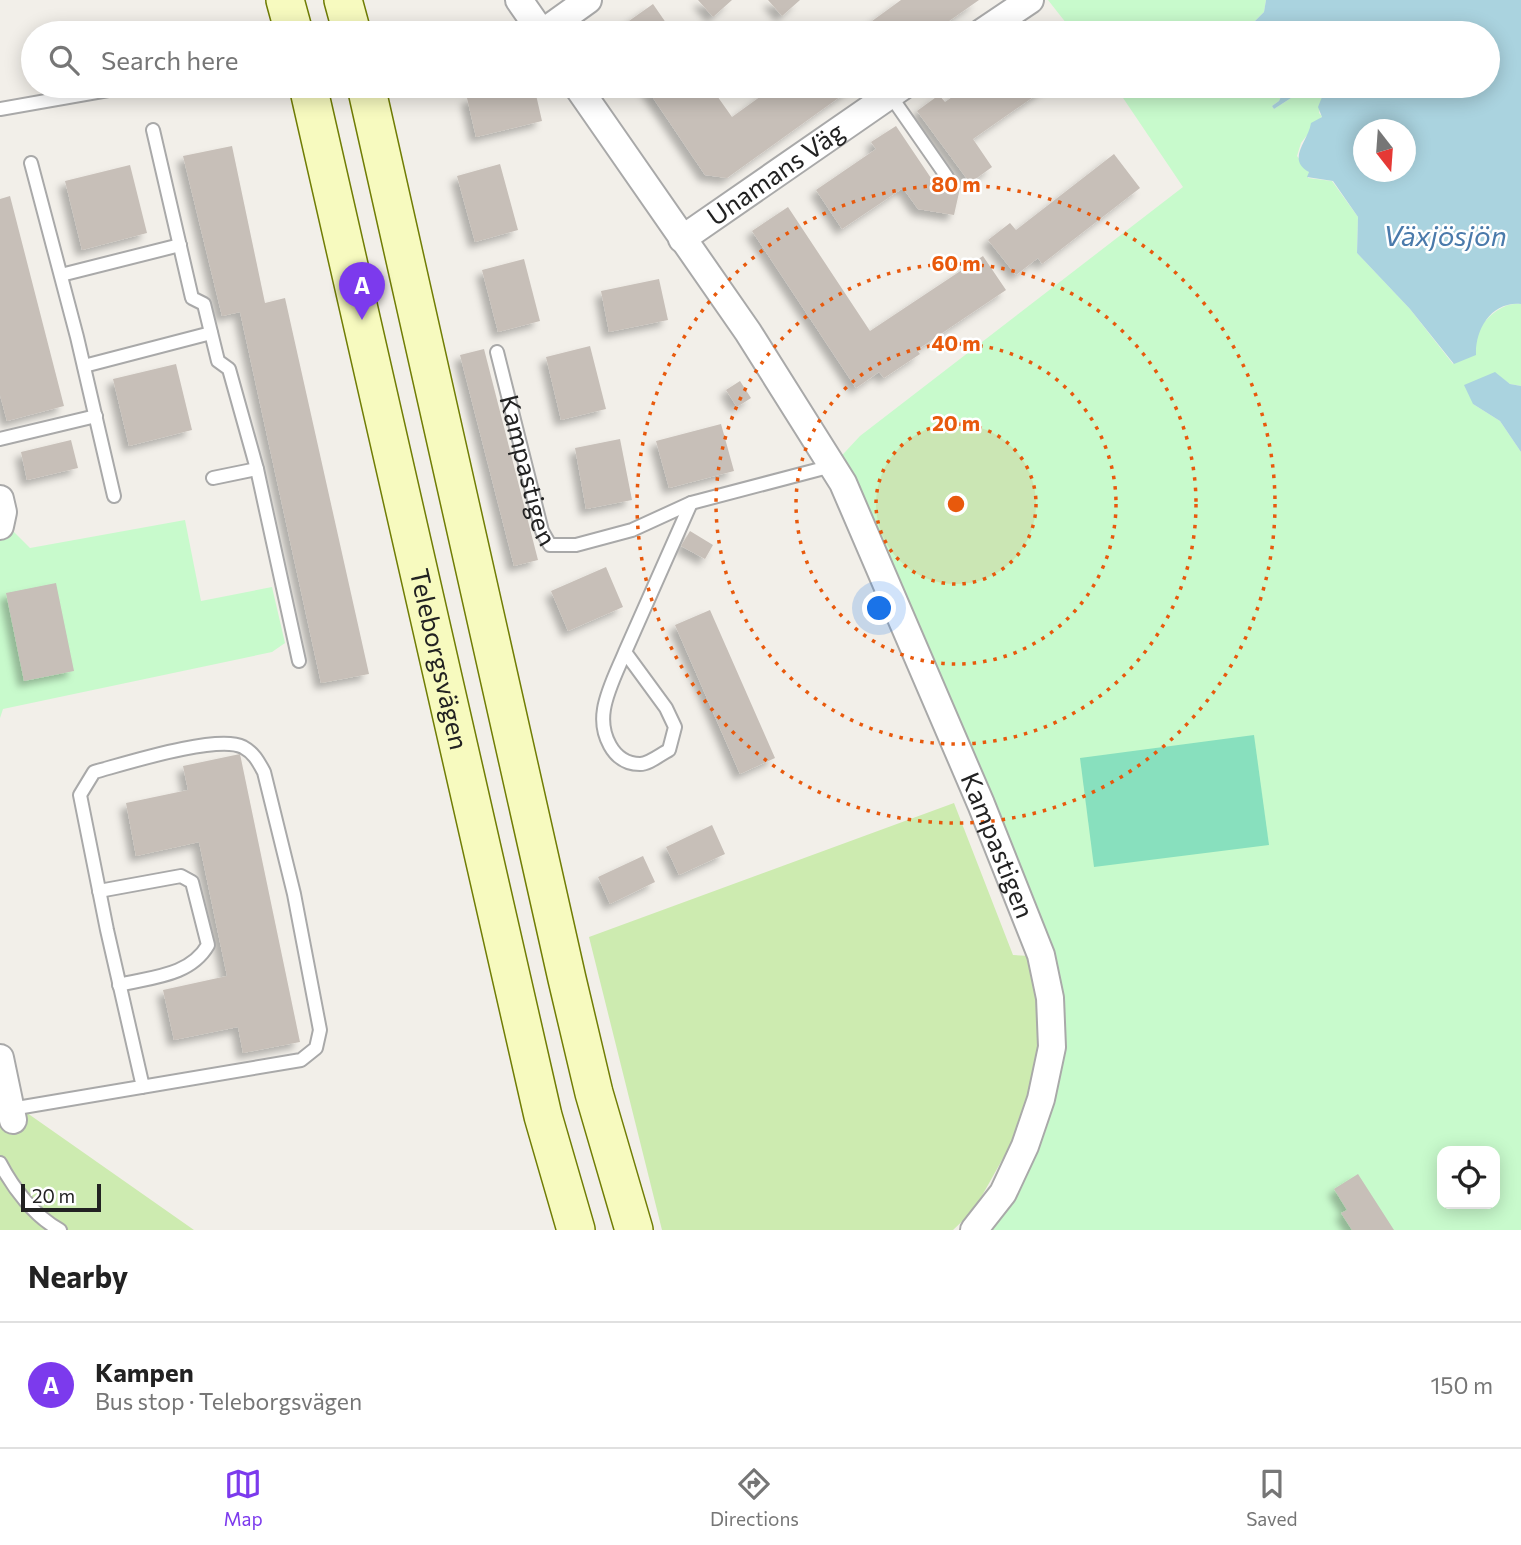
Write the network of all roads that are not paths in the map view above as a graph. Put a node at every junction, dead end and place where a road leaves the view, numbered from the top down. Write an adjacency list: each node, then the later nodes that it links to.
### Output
1 (285, 0): 6 (main road)
2 (343, 0): 7 (main road)
3 (519, 0): 8 (street)
4 (588, 0): 9 (street)
5 (1030, 0): 10 (street)
6 (291, 21)
7 (349, 21)
8 (534, 21)
9 (559, 21)
10 (999, 21)
11 (63, 98): 17 (lane)
12 (311, 98): 44 (main road, Teleborgsvägen)
13 (369, 98): 48 (main road, Teleborgsvägen)
14 (585, 98): 21 (street, Kampastigen)
15 (885, 98): 21 (street, Unamans Väg)
16 (903, 98): 20 (lane)
17 (0, 109)
18 (153, 130): 22 (lane)
19 (31, 163): 23 (lane)
20 (947, 177)
21 (682, 239): 29 (street, Kampastigen)
22 (180, 245): 23 (lane); 24 (lane)
23 (61, 275): 26 (lane)
24 (211, 333): 26 (lane); 30 (lane)
25 (498, 352): 34 (lane, Kampastigen)
26 (84, 366): 27 (lane)
27 (96, 416): 28 (lane); 32 (lane)
28 (0, 439)
29 (832, 466): 34 (lane, Kampastigen); 49 (street, Kampastigen)
30 (257, 469): 31 (lane); 37 (lane)
31 (213, 478)
32 (114, 496)
33 (0, 499): 35 (street)
34 (691, 503): 36 (lane)
35 (0, 526)
36 (625, 653): 36 (lane)
37 (299, 661)
38 (99, 891): 39 (lane); 39 (lane); 41 (lane)
39 (119, 985): 41 (lane)
40 (0, 1058): 42 (street)
41 (143, 1087): 42 (lane)
42 (8, 1115)
43 (0, 1163): 45 (lane)
44 (555, 1165): 46 (main road); 47 (main road, Teleborgsvägen)
45 (60, 1230)
46 (558, 1230)
47 (576, 1230)
48 (634, 1230)
49 (974, 1230)

